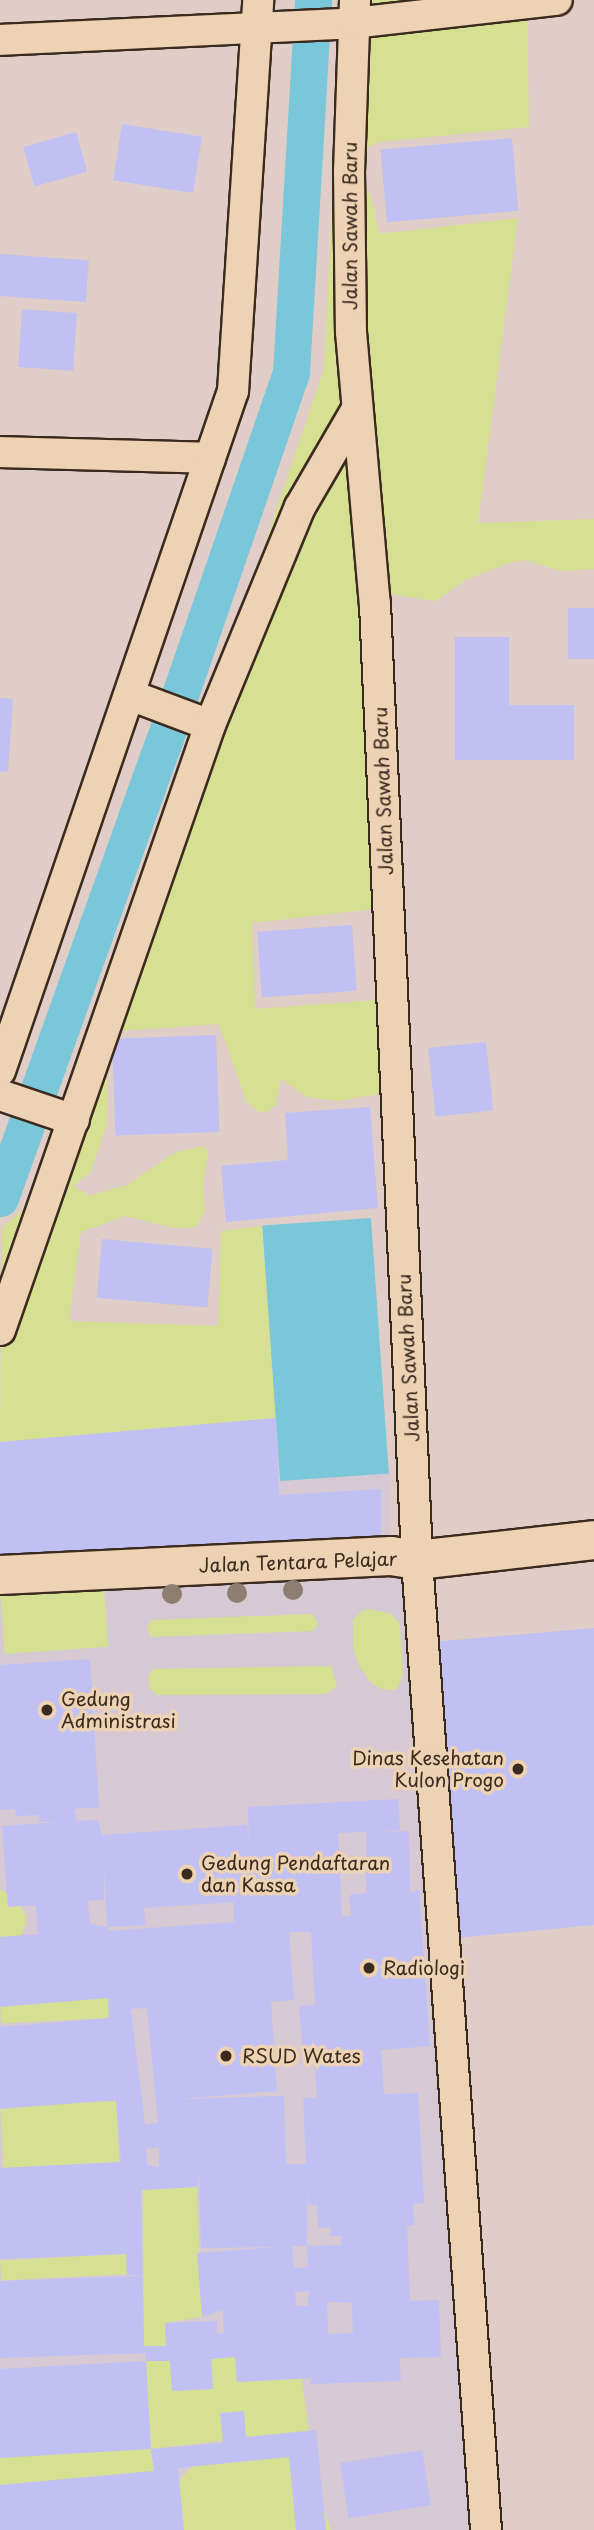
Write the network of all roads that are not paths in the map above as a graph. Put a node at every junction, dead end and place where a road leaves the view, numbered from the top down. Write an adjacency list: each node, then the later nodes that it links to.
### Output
1 (557, 0): 2 (street)
2 (347, 16): 3 (street); 5 (street, Jalan Sawah Baru)
3 (262, 18): 4 (street); 7 (street)
4 (0, 40)
5 (357, 410): 9 (street); 16 (street, Jalan Sawah Baru)
6 (0, 452): 7 (street)
7 (210, 458): 8 (street)
8 (137, 697): 9 (street); 10 (street)
9 (202, 723): 13 (street)
10 (11, 1013): 11 (street)
11 (0, 1071)
12 (7, 1098): 13 (street)
13 (65, 1116): 14 (street)
14 (0, 1330)
15 (594, 1540): 16 (main road, Jalan Tentara Pelajar)
16 (417, 1560): 17 (main road, Jalan Tentara Pelajar); 18 (street, Jalan Sawah Baru)
17 (0, 1575)
18 (486, 2530)

